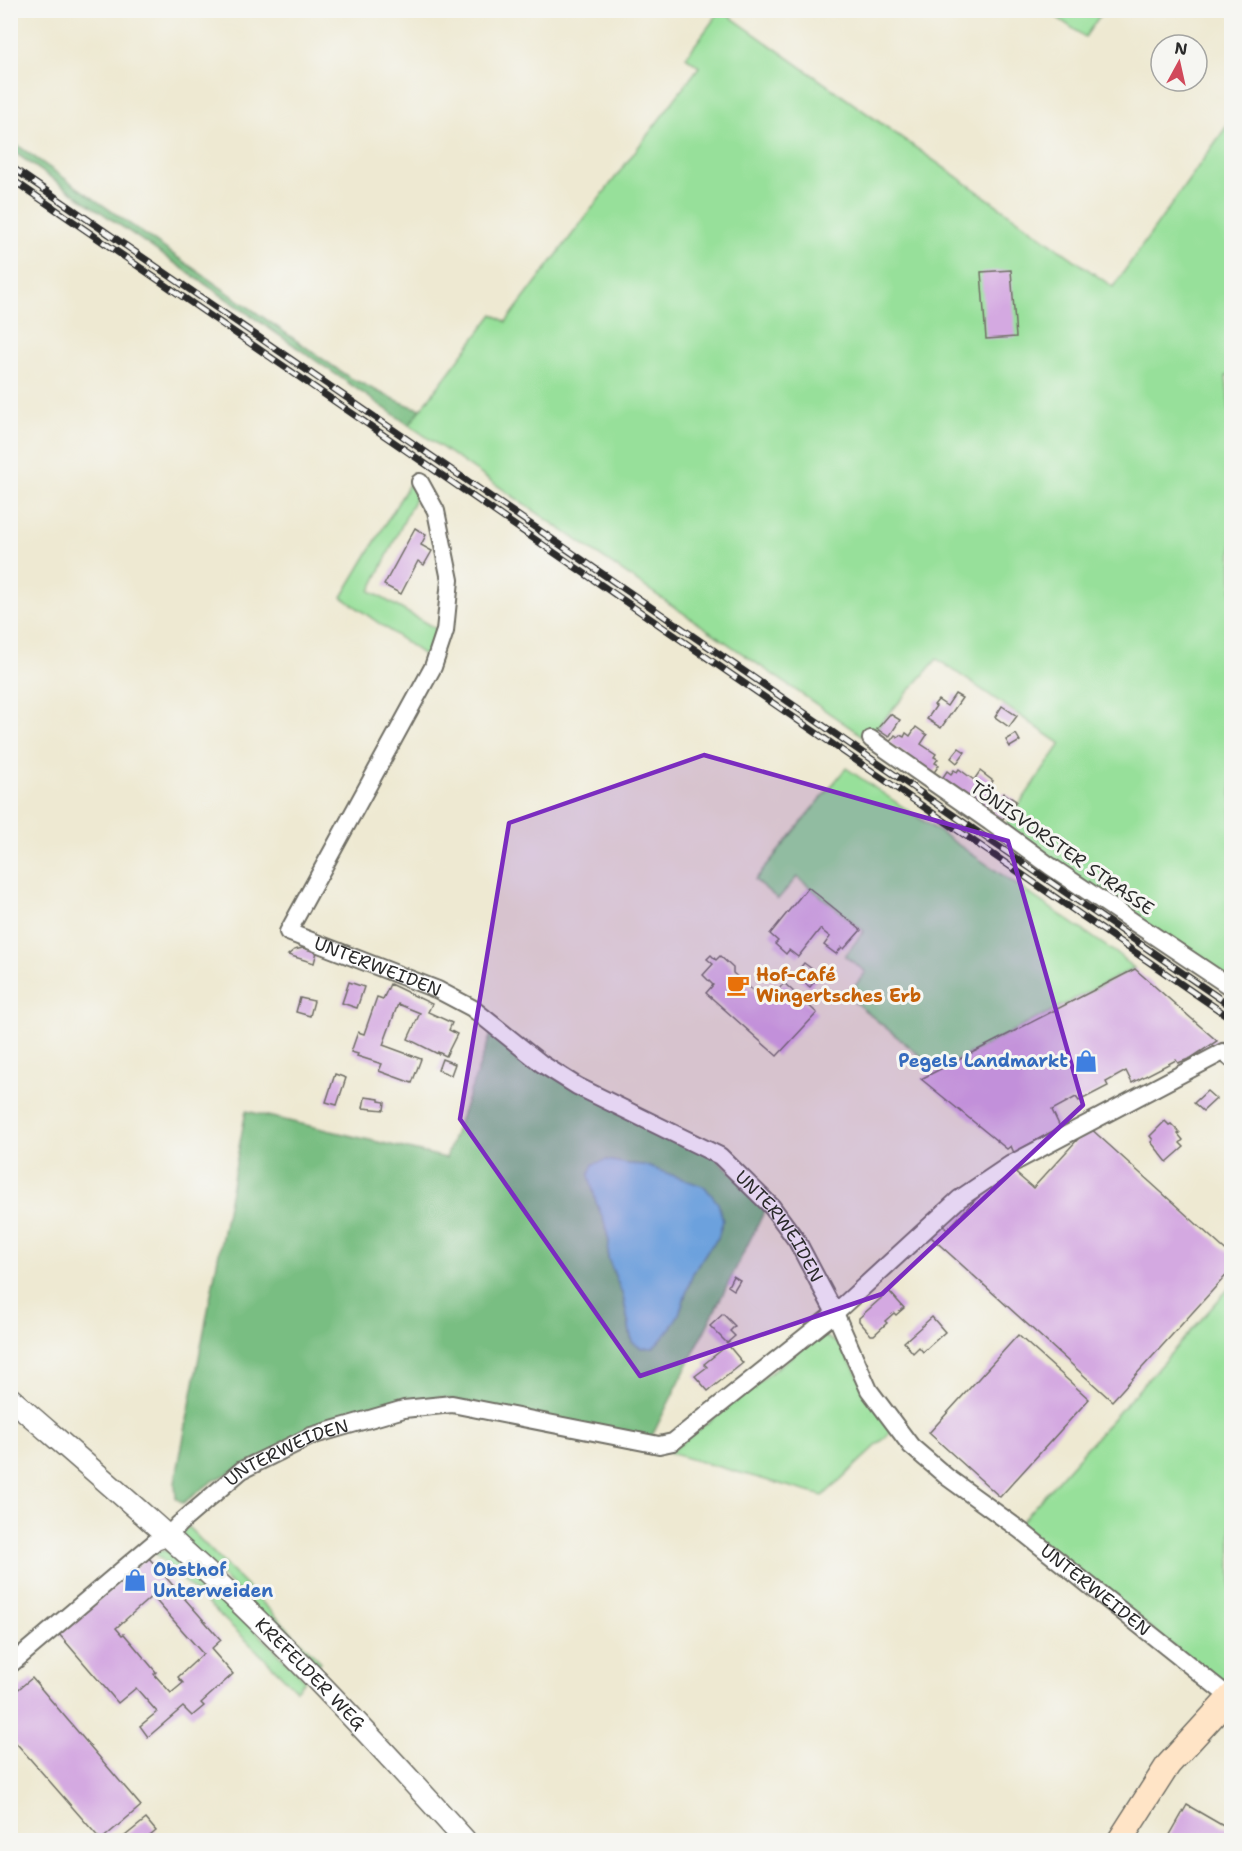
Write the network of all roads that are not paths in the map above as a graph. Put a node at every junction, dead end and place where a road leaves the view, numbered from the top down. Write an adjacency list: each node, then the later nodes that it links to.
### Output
1 (420, 482): 5 (street, UNTERWEIDEN)
2 (871, 739): 3 (street, TÖNISVORSTER STRASSE)
3 (1232, 988)
4 (1232, 1059): 5 (street, UNTERWEIDEN)
5 (835, 1313): 7 (street, UNTERWEIDEN); 9 (street, UNTERWEIDEN)
6 (10, 1398): 7 (street, KREFELDER WEG)
7 (167, 1537): 8 (street, UNTERWEIDEN); 10 (street, KREFELDER WEG)
8 (10, 1665)
9 (1231, 1697): 11 (main road, UNTERWEIDEN)
10 (465, 1840)
11 (1120, 1840)

